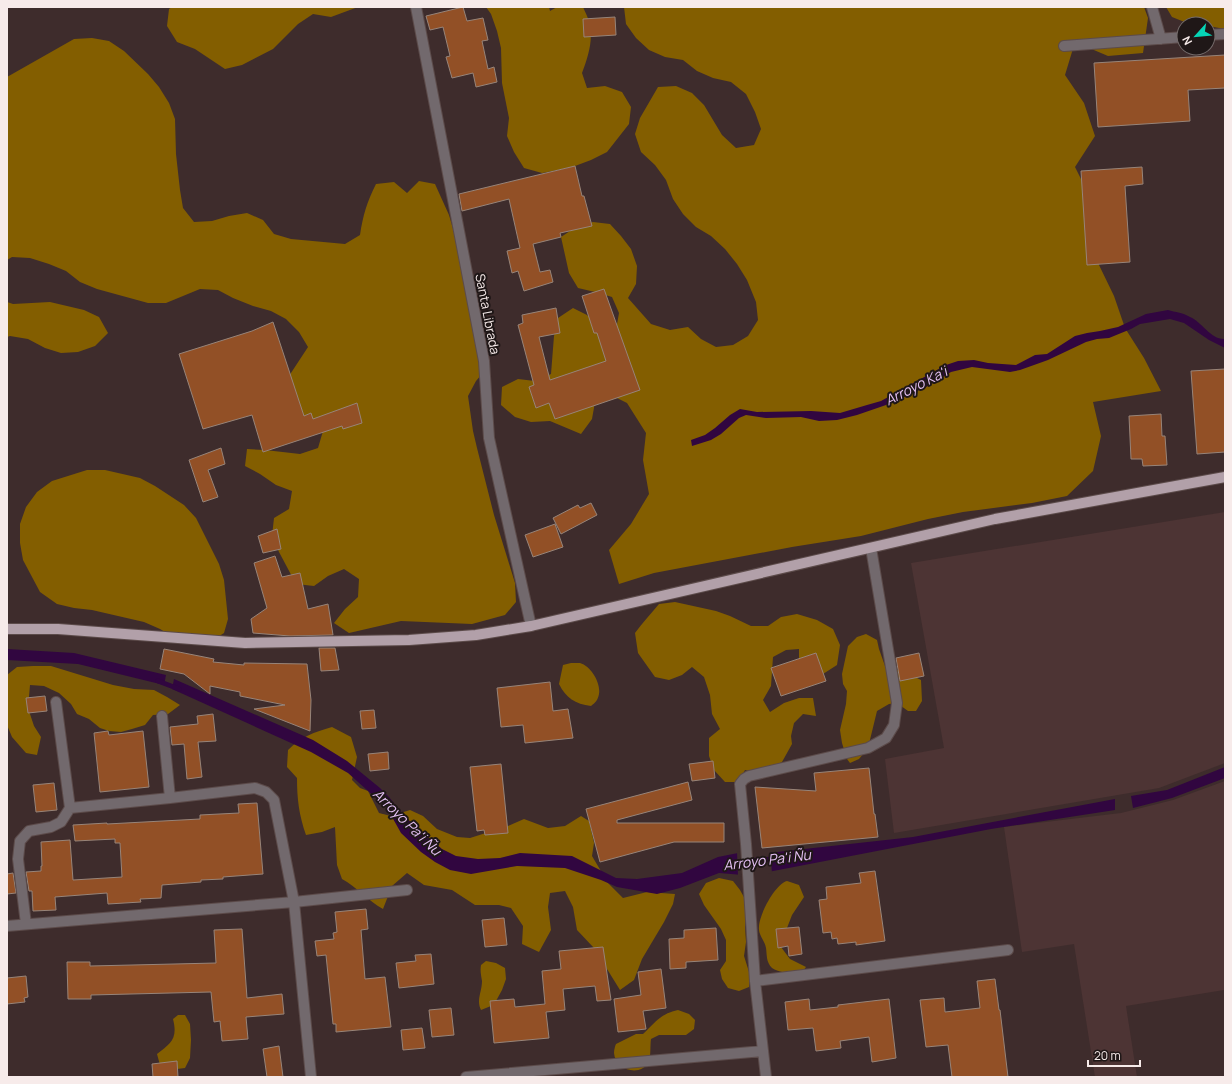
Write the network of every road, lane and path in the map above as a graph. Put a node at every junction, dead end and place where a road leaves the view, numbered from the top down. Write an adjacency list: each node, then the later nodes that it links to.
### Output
1 (416, 7): 8 (street, Santa Librada)
2 (1152, 7): 4 (street)
3 (1176, 38): 4 (street)
4 (1160, 39): 5 (street)
5 (1064, 46)
6 (1225, 477): 7 (main road)
7 (871, 548): 8 (main road); 19 (street)
8 (531, 626): 9 (main road)
9 (7, 629)
10 (56, 702): 13 (street)
11 (162, 716): 12 (street)
12 (170, 798): 13 (street); 15 (street)
13 (70, 808): 16 (street)
14 (407, 890): 15 (street)
15 (294, 902): 16 (street); 21 (street)
16 (26, 924): 17 (street)
17 (7, 926)
18 (1008, 950): 19 (street)
19 (755, 981): 20 (street)
20 (763, 1051): 22 (street); 23 (street)
21 (311, 1077)
22 (466, 1077)
23 (766, 1077)

